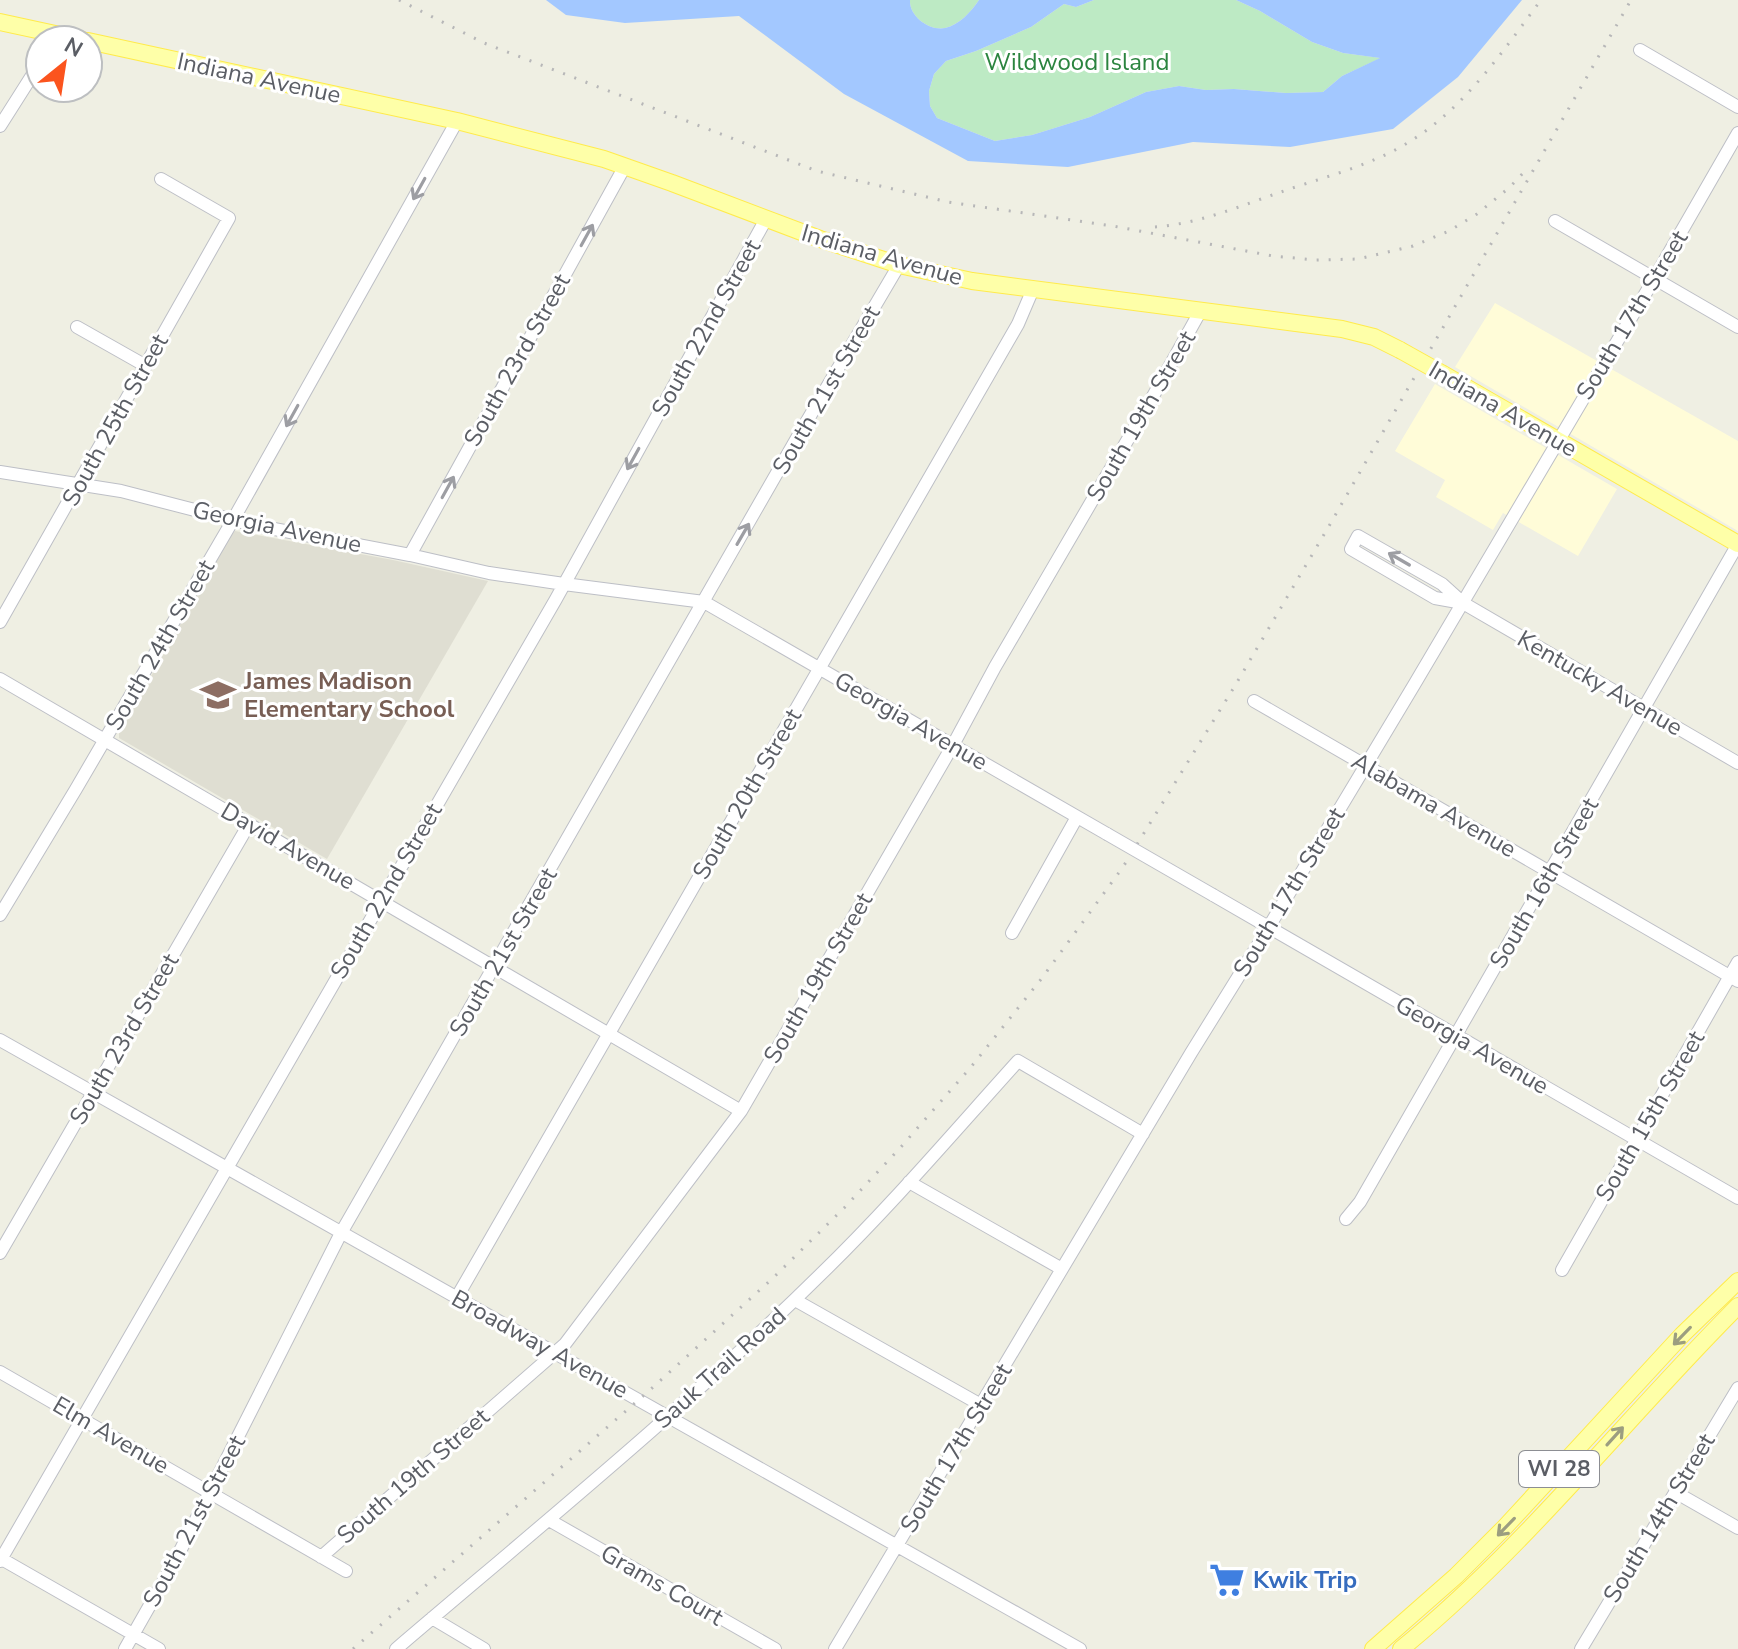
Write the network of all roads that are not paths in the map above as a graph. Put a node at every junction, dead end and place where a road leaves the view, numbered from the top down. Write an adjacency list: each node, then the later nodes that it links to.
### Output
1 (0, 22): 2 (main road, Indiana Avenue)
2 (24, 29)
3 (104, 44): 7 (main road, Indiana Avenue)
4 (1640, 50): 6 (street)
5 (24, 88): 8 (street)
6 (1738, 107)
7 (457, 121): 10 (main road, Indiana Avenue); 24 (street, South 24th Street, one-way to 24)
8 (0, 126)
9 (1738, 133): 15 (street, South 17th Street)
10 (625, 166): 12 (main road, Indiana Avenue); 26 (street, South 23rd Street, one-way to 10)
11 (161, 179): 20 (street, South 25th Street)
12 (766, 219): 14 (main road, Indiana Avenue); 27 (street, South 22nd Street, one-way to 27)
13 (1555, 221): 15 (street)
14 (899, 265): 16 (main road, Indiana Avenue); 28 (street, South 21st Street, one-way to 14)
15 (1654, 279): 19 (street); 21 (street, South 17th Street)
16 (1033, 289): 17 (main road, Indiana Avenue); 31 (street, South 20th Street)
17 (1201, 310): 21 (main road, Indiana Avenue, bridge); 36 (street, South 19th Street)
18 (77, 327): 20 (street)
19 (1738, 327)
20 (146, 366): 23 (street, South 25th Street)
21 (1557, 440): 25 (main road, Indiana Avenue); 29 (street, South 17th Street)
22 (0, 472): 23 (street, Georgia Avenue)
23 (79, 483): 24 (street, Georgia Avenue); 30 (street, South 25th Street)
24 (233, 520): 26 (street, Georgia Avenue); 35 (street, South 24th Street)
25 (1738, 544): 34 (street, South 16th Street)
26 (410, 555): 27 (street, Georgia Avenue)
27 (564, 584): 28 (street, Georgia Avenue); 42 (street, South 22nd Street)
28 (704, 602): 31 (street, Georgia Avenue); 47 (street, South 21st Street)
29 (1463, 603): 29 (street, Kentucky Avenue, one-way to 29); 34 (street, Kentucky Avenue); 38 (street, South 17th Street)
30 (0, 622)
31 (819, 668): 36 (street, Georgia Avenue); 49 (street, South 20th Street)
32 (0, 679): 35 (street, David Avenue)
33 (1254, 701): 38 (street, Alabama Avenue)
34 (1644, 708): 37 (street, Kentucky Avenue); 41 (street, South 16th Street)
35 (105, 740): 40 (street, David Avenue); 43 (street, South 24th Street)
36 (953, 745): 39 (street, Georgia Avenue); 53 (street, South 19th Street)
37 (1738, 763)
38 (1366, 766): 41 (street, Alabama Avenue); 44 (street, South 17th Street)
39 (1077, 817): 44 (street, Georgia Avenue, bridge); 45 (street)
40 (249, 824): 42 (street, David Avenue); 52 (street, South 23rd Street)
41 (1550, 872): 48 (street, Alabama Avenue); 50 (street, South 16th Street)
42 (381, 900): 47 (street, David Avenue); 56 (street, South 22nd Street)
43 (0, 915)
44 (1269, 927): 50 (street, Georgia Avenue); 54 (street, South 17th Street)
45 (1012, 933)
46 (1738, 962): 48 (street, South 15th Street)
47 (494, 967): 49 (street, David Avenue); 60 (street, South 21st Street)
48 (1734, 979): 55 (street, South 15th Street)
49 (609, 1034): 53 (street, David Avenue); 65 (street, South 20th Street)
50 (1456, 1035): 55 (street, Georgia Avenue); 59 (street, South 16th Street)
51 (0, 1040): 52 (street, Broadway Avenue)
52 (93, 1092): 56 (street, Broadway Avenue); 61 (street, South 23rd Street)
53 (741, 1111): 68 (street, South 19th Street)
54 (1143, 1134): 57 (street, Sauk Trail Road); 62 (street, South 17th Street)
55 (1636, 1139): 58 (street, Georgia Avenue); 63 (street, South 15th Street)
56 (227, 1168): 60 (street, Broadway Avenue); 73 (street, South 22nd Street)
57 (909, 1182): 62 (street); 66 (street, Sauk Trail Road)
58 (1738, 1198)
59 (1346, 1219)
60 (341, 1233): 65 (street, Broadway Avenue); 75 (street, South 21st Street)
61 (0, 1253)
62 (1062, 1269): 71 (street, South 17th Street)
63 (1562, 1270)
64 (1738, 1281): 91 (main road, WI 28, one-way to 91)
65 (457, 1297): 68 (street, Broadway Avenue)
66 (795, 1300): 71 (street); 72 (street, Sauk Trail Road)
67 (1738, 1306): 92 (main road, WI 28, one-way to 67)
68 (556, 1353): 72 (street, Broadway Avenue); 79 (street, South 19th Street)
69 (0, 1372): 73 (street, Elm Avenue)
70 (1738, 1388): 74 (street, South 14th Street)
71 (981, 1405): 78 (street, South 17th Street)
72 (669, 1416): 76 (street, Sauk Trail Road); 78 (street, Broadway Avenue)
73 (82, 1419): 75 (street, Elm Avenue); 80 (street, South 22nd Street)
74 (1675, 1492): 77 (street); 93 (street, South 14th Street)
75 (211, 1493): 79 (street, Elm Avenue); 83 (street, South 21st Street)
76 (549, 1520): 82 (street, Sauk Trail Road); 88 (street, Grams Court)
77 (1738, 1528)
78 (898, 1546): 89 (street, South 17th Street); 90 (street, Broadway Avenue)
79 (321, 1557): 81 (street, Elm Avenue)
80 (0, 1559): 83 (street)
81 (346, 1571)
82 (432, 1618): 86 (street, Sauk Trail Road); 87 (street)
83 (133, 1634): 84 (street, South 21st Street); 85 (street)
84 (125, 1649)
85 (159, 1649)
86 (396, 1649)
87 (484, 1649)
88 (775, 1649)
89 (835, 1649)
90 (1080, 1649)
91 (1373, 1649)
92 (1401, 1649)
93 (1581, 1649)

